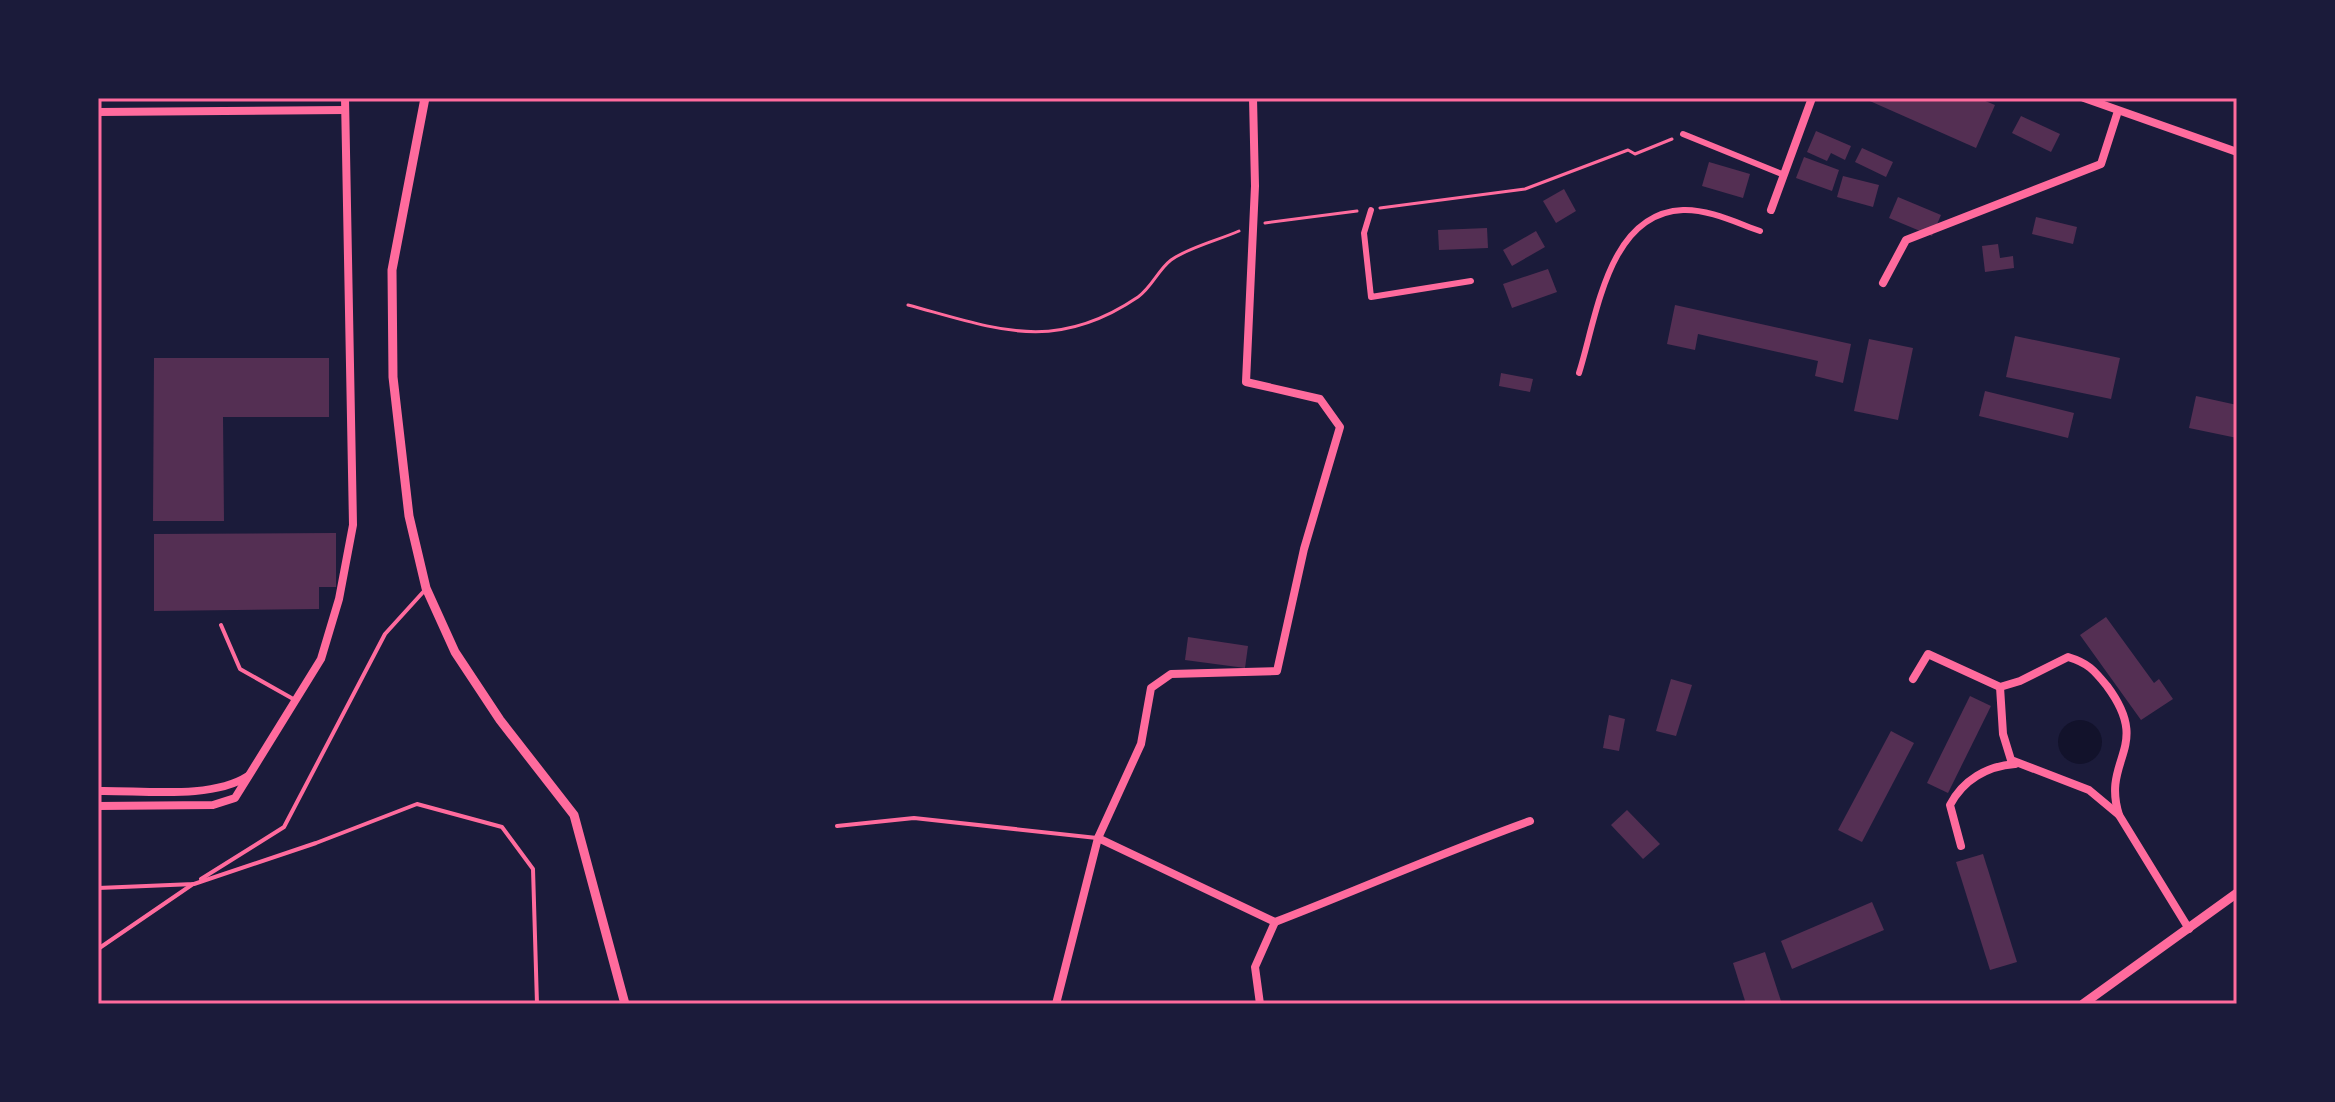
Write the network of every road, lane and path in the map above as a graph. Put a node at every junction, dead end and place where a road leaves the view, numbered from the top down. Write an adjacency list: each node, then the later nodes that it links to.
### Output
1 (345, 98): 6 (street)
2 (425, 98): 20 (street)
3 (1253, 98): 14 (street)
4 (1812, 98): 11 (street)
5 (2084, 98): 7 (street)
6 (345, 110): 8 (street); 24 (street)
7 (2118, 111): 10 (street); 17 (street)
8 (98, 112)
9 (1683, 134): 11 (street); 12 (path)
10 (2237, 152)
11 (1782, 174): 13 (street)
12 (1371, 210): 14 (path); 16 (street)
13 (1771, 210)
14 (1253, 225): 18 (path); 32 (street)
15 (1760, 231): 19 (street)
16 (1471, 281)
17 (1883, 283)
18 (908, 305)
19 (1579, 373)
20 (426, 588): 34 (lane); 41 (street)
21 (221, 625): 24 (lane)
22 (1913, 679): 23 (street)
23 (2000, 687): 25 (street); 29 (street)
24 (298, 701): 26 (street)
25 (2016, 764): 29 (street); 33 (street)
26 (255, 771): 27 (street); 28 (street)
27 (98, 791)
28 (98, 806)
29 (2119, 815): 38 (street)
30 (1530, 821): 37 (street)
31 (837, 826): 32 (lane)
32 (1098, 838): 37 (street); 42 (street)
33 (1961, 846)
34 (194, 884): 35 (lane); 39 (lane); 40 (lane)
35 (98, 888)
36 (2237, 893): 38 (street)
37 (1275, 922): 43 (street)
38 (2189, 929): 44 (street)
39 (98, 949)
40 (537, 1004)
41 (625, 1004)
42 (1056, 1004)
43 (1260, 1004)
44 (2083, 1004)

